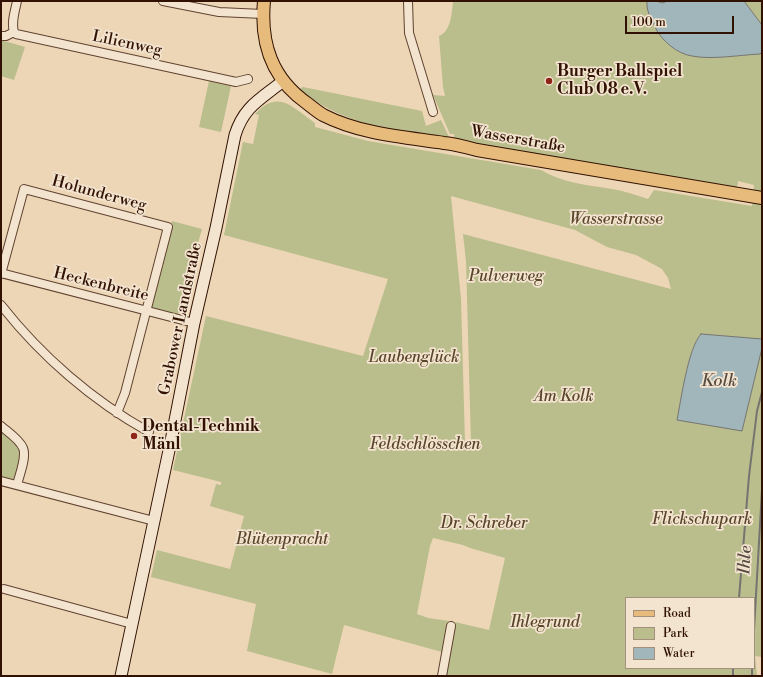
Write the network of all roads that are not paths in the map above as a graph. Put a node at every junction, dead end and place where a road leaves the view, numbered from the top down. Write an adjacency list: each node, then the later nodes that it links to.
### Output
1 (17, 1): 6 (street)
2 (163, 1): 5 (street)
3 (264, 1): 5 (main road, Wasserstraße)
4 (408, 1): 10 (street)
5 (263, 14): 9 (main road, Wasserstraße)
6 (14, 32): 7 (street); 8 (street, Lilienweg)
7 (1, 36)
8 (248, 79)
9 (283, 81): 11 (main road, Wasserstraße); 15 (main road, Grabower Landstraße)
10 (433, 112)
11 (758, 198)
12 (1, 274): 14 (street, Heckenbreite); 14 (street, Holunderweg)
13 (1, 305): 16 (street)
14 (146, 311): 15 (street, Heckenbreite); 16 (street)
15 (194, 323): 21 (main road, Grabower Landstraße)
16 (118, 413): 18 (street)
17 (1, 426): 20 (street)
18 (149, 432)
19 (1, 481): 20 (street)
20 (17, 485): 21 (street)
21 (154, 521): 23 (main road, Grabower Landstraße)
22 (4, 589): 23 (street)
23 (132, 624): 25 (main road, Grabower Landstraße)
24 (451, 626): 26 (street)
25 (121, 676)
26 (442, 676)

